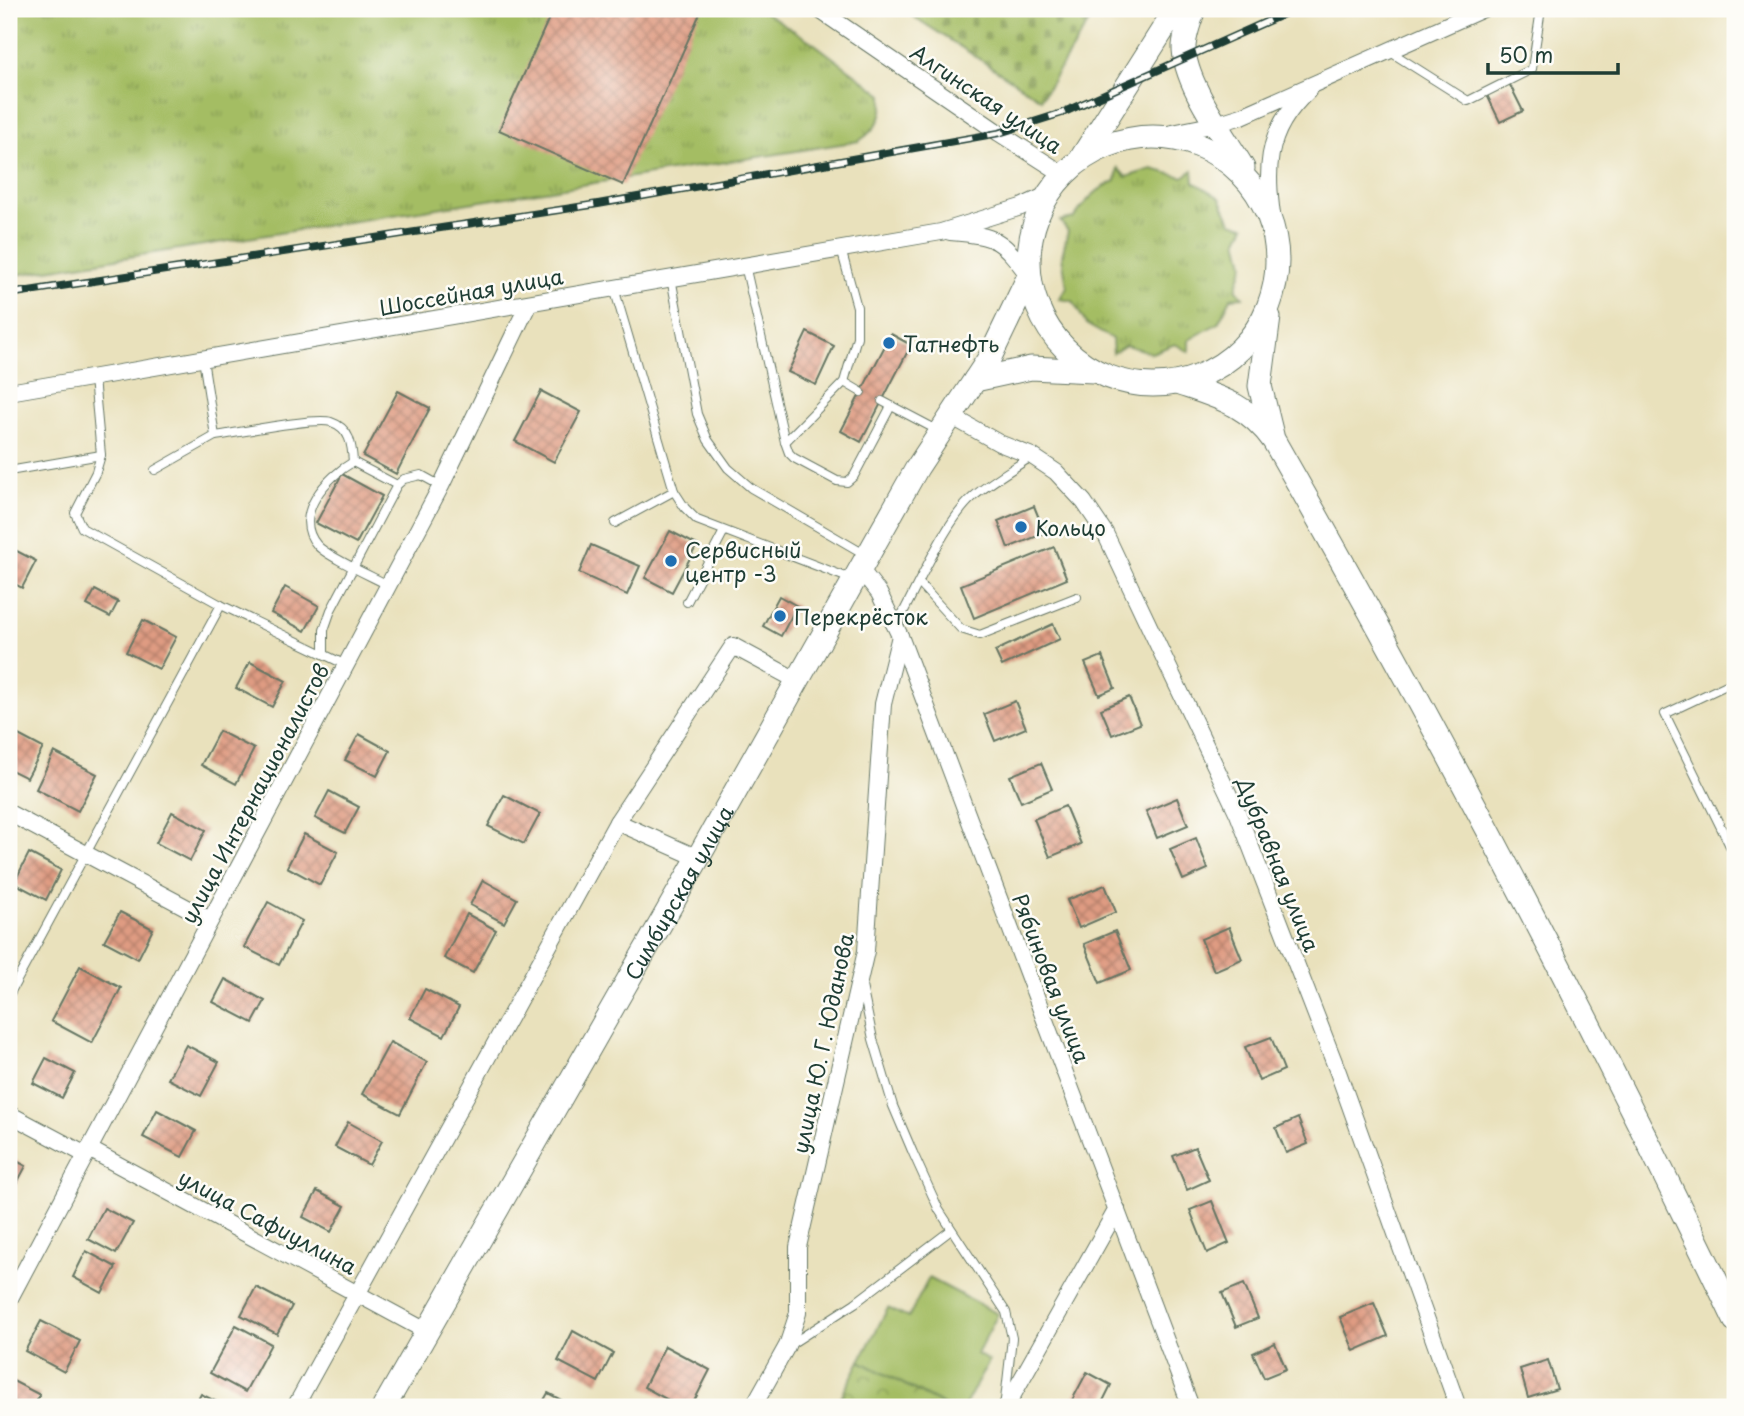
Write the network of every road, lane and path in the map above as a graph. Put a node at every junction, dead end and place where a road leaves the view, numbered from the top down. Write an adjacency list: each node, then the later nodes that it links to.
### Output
1 (818, 9): 12 (street, Алгинская улица)
2 (1175, 9): 12 (main road)
3 (1194, 9): 8 (main road)
4 (1483, 9): 6 (street)
5 (1541, 9): 6 (lane)
6 (1390, 51): 7 (street)
7 (1316, 84): 9 (street); 15 (street)
8 (1195, 87): 9 (street); 10 (main road)
9 (1242, 116): 10 (street)
10 (1216, 124): 11 (street); 13 (main road)
11 (1158, 136): 12 (main road); 13 (main road)
12 (1072, 167): 14 (main road)
13 (1253, 186): 15 (main road)
14 (1049, 194): 16 (street); 19 (main road)
15 (1274, 230): 21 (main road)
16 (941, 232): 17 (street, Шоссейная улица); 19 (street)
17 (841, 249): 18 (street, Шоссейная улица); 28 (lane)
18 (745, 265): 20 (street, Шоссейная улица); 35 (lane)
19 (1029, 276): 25 (main road); 27 (main road, Симбирская улица)
20 (671, 278): 22 (street, Шоссейная улица); 47 (lane)
21 (1275, 285): 29 (main road); 34 (main road)
22 (614, 288): 23 (street, Шоссейная улица); 43 (lane)
23 (528, 303): 24 (street, Шоссейная улица); 42 (street, улица Интернационалистов)
24 (203, 359): 26 (street, Шоссейная улица); 33 (lane)
25 (1094, 371): 27 (main road); 29 (main road)
26 (94, 378): 30 (street, Шоссейная улица); 36 (lane)
27 (975, 380): 32 (main road, Симбирская улица)
28 (844, 382): 31 (lane); 35 (lane)
29 (1177, 383): 34 (main road)
30 (9, 392)
31 (861, 392)
32 (946, 424): 35 (lane); 37 (street, Дубравная улица); 47 (main road, Симбирская улица)
33 (215, 436): 38 (lane); 39 (lane)
34 (1274, 441): 72 (main road)
35 (785, 442)
36 (101, 455): 40 (lane); 52 (lane)
37 (1032, 456): 48 (lane); 80 (street, Дубравная улица)
38 (353, 462): 41 (lane); 46 (lane)
39 (155, 470)
40 (9, 471)
41 (397, 485): 42 (lane); 46 (lane)
42 (441, 486): 49 (street, улица Интернационалистов)
43 (674, 491): 44 (lane); 45 (lane)
44 (615, 523)
45 (724, 531): 47 (lane); 51 (lane)
46 (354, 566): 49 (lane); 54 (lane)
47 (862, 569): 53 (street, Рябиновая улица); 56 (main road, Симбирская улица)
48 (919, 583): 50 (lane); 53 (lane)
49 (388, 585): 55 (street, улица Интернационалистов)
50 (1077, 597)
51 (687, 602)
52 (220, 604): 54 (lane); 60 (lane)
53 (898, 631): 64 (street, улица Ю. Г. Юданова); 68 (street, Рябиновая улица)
54 (324, 653): 55 (lane)
55 (346, 665): 63 (street, улица Интернационалистов)
56 (798, 681): 59 (street); 62 (main road, Симбирская улица)
57 (1735, 681): 61 (lane)
58 (9, 813): 60 (street)
59 (617, 821): 62 (street); 70 (street)
60 (85, 853): 63 (street); 65 (lane)
61 (1735, 856)
62 (698, 858): 73 (main road, Симбирская улица)
63 (210, 920): 67 (street, улица Интернационалистов)
64 (860, 976): 69 (lane); 74 (street, улица Ю. Г. Юданова)
65 (9, 995)
66 (9, 1114): 67 (street, улица Сафиуллина)
67 (88, 1152): 70 (street, улица Сафиуллина); 71 (street, улица Интернационалистов)
68 (1117, 1209): 78 (street); 79 (street, Рябиновая улица)
69 (951, 1230): 74 (lane); 78 (lane)
70 (357, 1294): 73 (street, улица Сафиуллина); 75 (street)
71 (9, 1300)
72 (1735, 1320)
73 (426, 1331): 76 (main road, Симбирская улица)
74 (787, 1346): 77 (street, улица Ю. Г. Юданова)
75 (295, 1407)
76 (384, 1407)
77 (753, 1407)
78 (1005, 1407)
79 (1191, 1407)
80 (1458, 1407)

